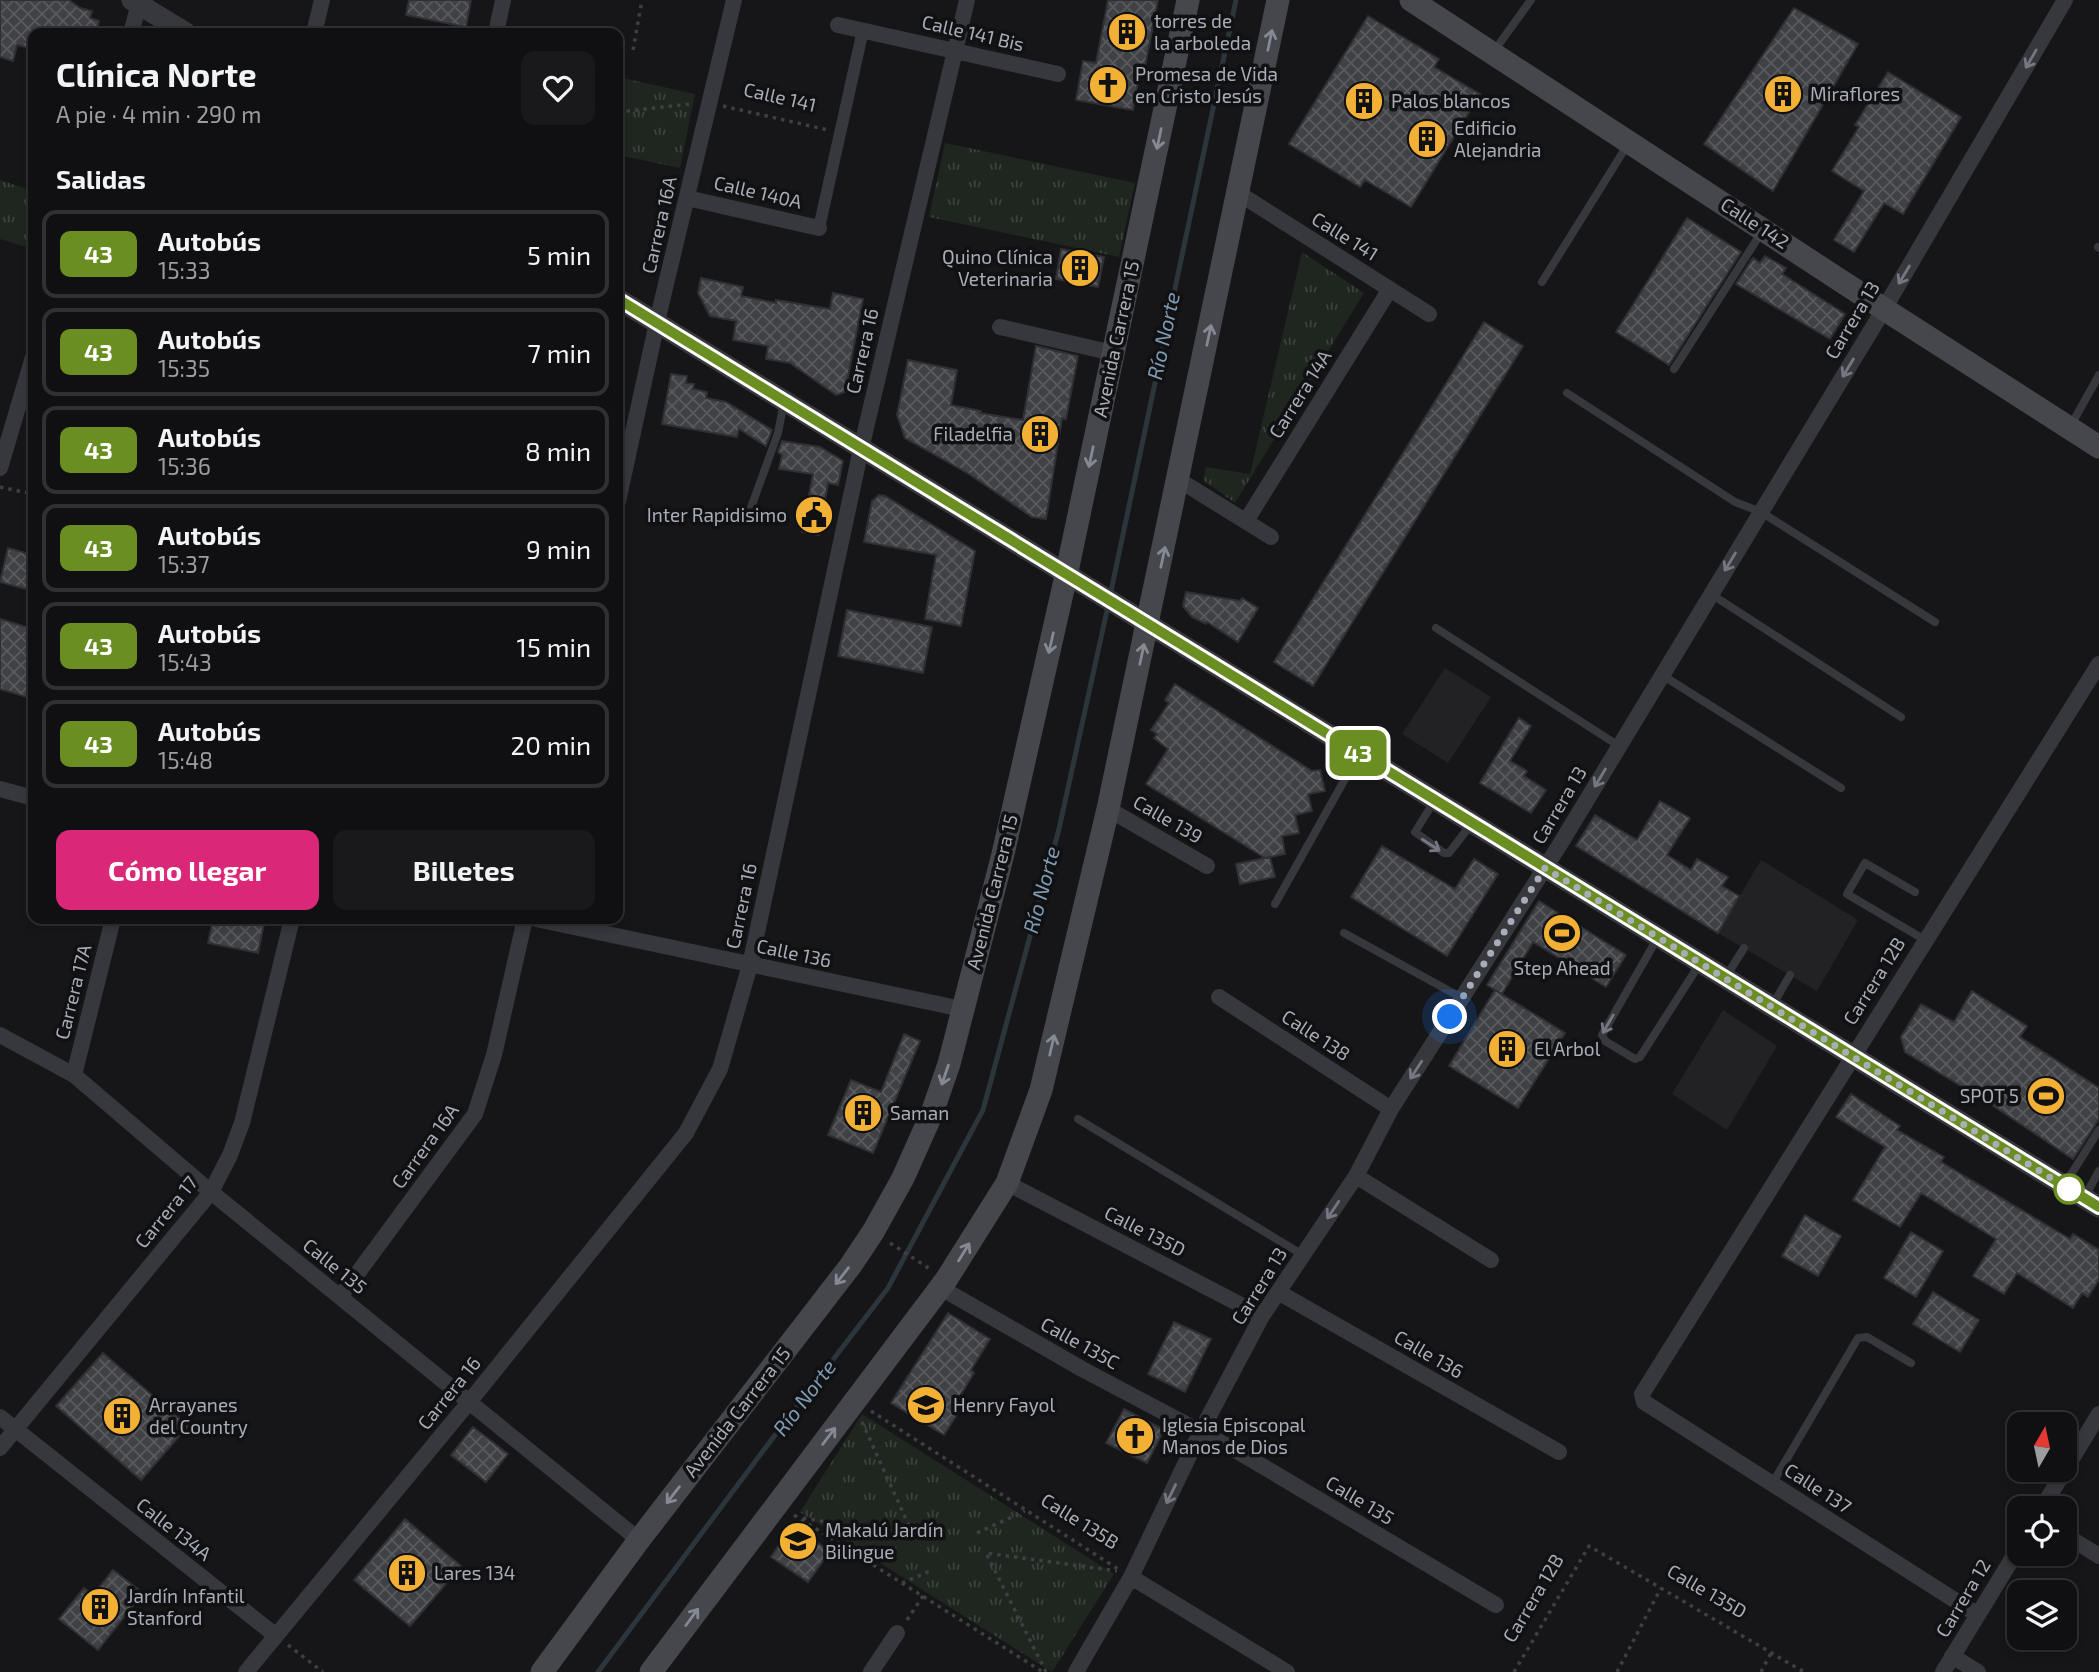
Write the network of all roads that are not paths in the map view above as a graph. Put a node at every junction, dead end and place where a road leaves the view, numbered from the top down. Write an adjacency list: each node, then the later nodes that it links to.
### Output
1 (323, 0): 14 (street)
2 (503, 0): 15 (street)
3 (734, 0): 22 (street, Carrera 16A)
4 (967, 0): 17 (street, Carrera 16)
5 (1188, 0): 32 (main road, Avenida Carrera 15, one-way to 32)
6 (1278, 0): 21 (main road, one-way to 6)
7 (1411, 0): 18 (main road, Calle 142)
8 (1531, 0): 18 (lane)
9 (2065, 0): 28 (street, Carrera 13, one-way to 28)
10 (137, 2): 12 (street); 13 (street)
11 (838, 25): 16 (street, Calle 141 Bis)
12 (132, 28)
13 (178, 28)
14 (315, 28)
15 (497, 28)
16 (863, 30): 17 (street, Calle 141 Bis); 23 (street)
17 (953, 50): 19 (street, Calle 141 Bis); 40 (street, Carrera 16)
18 (1493, 53): 20 (main road, Calle 142)
19 (1058, 74)
20 (1630, 141): 24 (main road, Calle 142); 25 (lane)
21 (1238, 193): 26 (street, Calle 141); 43 (main road, one-way to 21)
22 (687, 198): 23 (street, Calle 140A); 30 (street, Carrera 16A)
23 (819, 228)
24 (1764, 229): 28 (main road, Calle 142); 33 (lane)
25 (1542, 282)
26 (1390, 289): 29 (street, Calle 141); 46 (street, Carrera 14A)
27 (623, 302): 30 (street)
28 (1884, 309): 38 (main road, Calle 142); 44 (street, Carrera 13, one-way to 44)
29 (1429, 314)
30 (657, 324): 37 (street); 42 (street, Carrera 16A)
31 (1000, 327): 32 (street)
32 (1113, 354): 48 (main road, Avenida Carrera 15, one-way to 48)
33 (1674, 369)
34 (28, 374): 41 (street)
35 (2099, 375): 38 (lane)
36 (1567, 393): 44 (lane)
37 (784, 402): 40 (street); 45 (lane)
38 (2069, 429): 39 (main road, Calle 142)
39 (2099, 447)
40 (861, 449): 48 (street); 77 (street, Carrera 16)
41 (0, 468)
42 (623, 478)
43 (1179, 480): 46 (street); 50 (main road, one-way to 43)
44 (1761, 512): 49 (street, Carrera 13, one-way to 49); 51 (lane)
45 (749, 513)
46 (1246, 521): 47 (street)
47 (1271, 537)
48 (1072, 579): 50 (street); 83 (main road, Avenida Carrera 15, one-way to 83)
49 (1712, 594): 54 (street, Carrera 13); 55 (lane)
50 (1143, 621): 57 (street); 62 (main road, one-way to 50)
51 (1935, 622)
52 (1436, 628): 56 (lane)
53 (2099, 664): 74 (street, Carrera 12B)
54 (1662, 675): 56 (street, Carrera 13); 58 (lane)
55 (1901, 717)
56 (1619, 746): 65 (street, Carrera 13, one-way to 65)
57 (1359, 754): 61 (street); 67 (lane)
58 (1842, 788)
59 (0, 789): 60 (street)
60 (28, 797)
61 (1435, 800): 63 (street); 63 (lane, one-way to 63)
62 (1108, 809): 64 (street, Calle 139); 92 (main road, one-way to 62)
63 (1472, 823): 65 (street)
64 (1207, 866)
65 (1545, 868): 73 (street); 81 (street, Carrera 13)
66 (1915, 892): 74 (lane)
67 (1275, 904)
68 (112, 924): 86 (street, Carrera 17A)
69 (291, 924): 94 (street, Carrera 17)
70 (524, 924): 100 (street, Carrera 16A)
71 (559, 924): 77 (street, Calle 136)
72 (1344, 933): 81 (lane)
73 (1658, 937): 76 (street); 76 (lane, one-way to 76)
74 (1925, 940): 85 (street, Carrera 12B)
75 (1744, 948): 79 (lane)
76 (1700, 962): 79 (street)
77 (750, 965): 83 (street, Calle 136); 104 (street, Carrera 16)
78 (1790, 975): 82 (lane)
79 (1725, 978): 82 (street)
80 (1219, 996): 87 (street, Calle 138)
81 (1462, 998): 87 (street, Carrera 13, one-way to 87)
82 (1772, 1007): 85 (street)
83 (962, 1009): 113 (main road, Avenida Carrera 15, one-way to 113)
84 (0, 1035): 86 (street, Calle 135)
85 (1852, 1056): 93 (street); 103 (street, Carrera 12B)
86 (74, 1075): 94 (street, Calle 135)
87 (1391, 1109): 91 (street, Carrera 13)
88 (1078, 1119): 96 (lane)
89 (2099, 1130): 93 (lane)
90 (2099, 1171): 95 (lane)
91 (1356, 1176): 96 (street, Carrera 13, one-way to 96); 97 (street)
92 (1007, 1183): 98 (main road, one-way to 92); 101 (street, Calle 135D)
93 (2064, 1186): 95 (street)
94 (211, 1192): 100 (street, Calle 135); 107 (street, Carrera 17)
95 (2091, 1202)
96 (1303, 1255): 99 (street, Carrera 13)
97 (1490, 1260)
98 (936, 1279): 108 (street, Calle 135C); 126 (main road, one-way to 98)
99 (1278, 1292): 101 (street, Carrera 13); 110 (street, Calle 136)
100 (340, 1297): 104 (street, Calle 135)
101 (1262, 1317): 108 (street, Carrera 13)
102 (1911, 1363): 111 (lane)
103 (1642, 1394): 111 (street, Calle 137)
104 (470, 1401): 113 (street, Calle 135); 121 (street, Carrera 16)
105 (2099, 1414): 112 (street)
106 (0, 1417): 107 (street, Calle 134A)
107 (15, 1430): 109 (street, Carrera 17); 121 (street, Calle 134A)
108 (1200, 1433): 117 (street, Carrera 13, one-way to 117); 118 (street, Calle 135)
109 (0, 1448)
110 (1559, 1452)
111 (1772, 1484): 119 (street, Calle 137)
112 (2049, 1496)
113 (639, 1540): 125 (main road, Avenida Carrera 15)
114 (2077, 1542): 115 (street)
115 (2099, 1556)
116 (2008, 1566): 119 (street, Carrera 12)
117 (1126, 1574): 123 (street); 128 (street, Carrera 13)
118 (1496, 1605)
119 (1978, 1615): 122 (street, Carrera 12)
120 (897, 1633): 127 (street)
121 (275, 1635): 124 (street, Carrera 16)
122 (1952, 1656): 130 (street, Carrera 12); 131 (street)
123 (1267, 1667): 129 (street)
124 (246, 1672)
125 (541, 1672)
126 (652, 1672)
127 (871, 1672)
128 (1076, 1672)
129 (1287, 1672)
130 (1943, 1672)
131 (1978, 1672)

